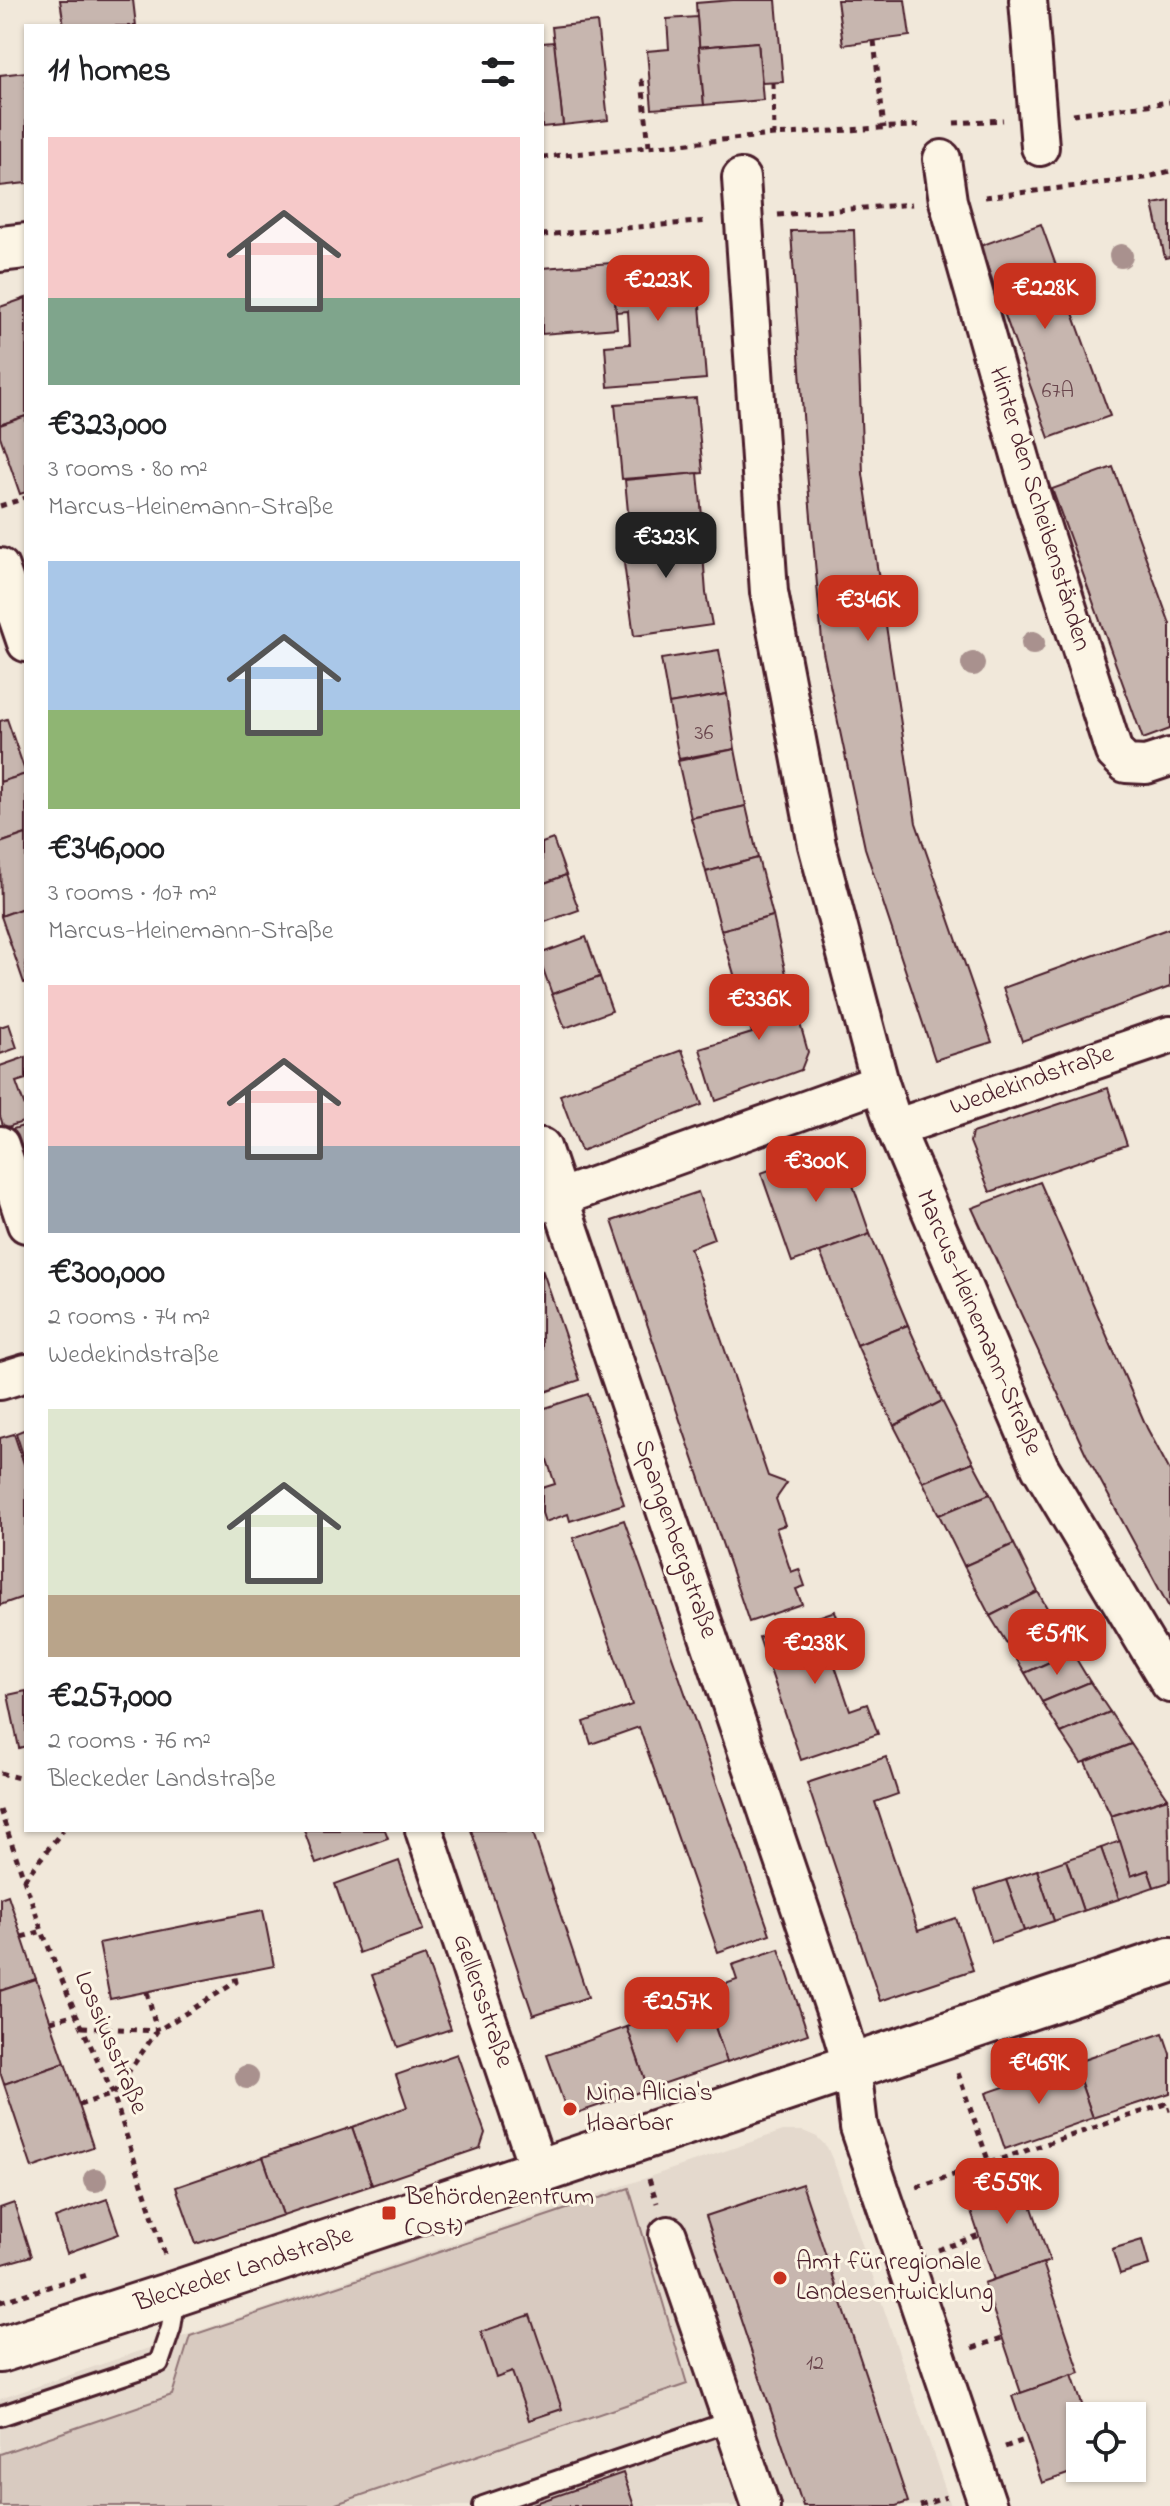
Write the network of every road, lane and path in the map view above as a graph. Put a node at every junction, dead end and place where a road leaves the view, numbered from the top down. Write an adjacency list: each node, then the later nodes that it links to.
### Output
1 (1028, 0): 8 (street)
2 (874, 41): 7 (path)
3 (650, 81): 11 (path)
4 (773, 83): 9 (path)
5 (1170, 102): 8 (path)
6 (930, 125): 7 (path)
7 (884, 128): 9 (path)
8 (1039, 132): 10 (path)
9 (774, 135): 11 (path)
10 (944, 141): 15 (street, Hinter den Scheibenständen)
11 (649, 146): 12 (path)
12 (544, 157)
13 (1170, 171): 15 (path)
14 (741, 178): 16 (street, Marcus-Heinemann-Straße)
15 (948, 201): 16 (path); 24 (street, Hinter den Scheibenständen)
16 (744, 219): 17 (path); 26 (street, Marcus-Heinemann-Straße)
17 (544, 235)
18 (24, 246): 19 (street)
19 (0, 249)
20 (24, 499): 21 (path)
21 (0, 506)
22 (0, 567): 23 (street)
23 (24, 637)
24 (1170, 757)
25 (1170, 1035): 27 (street, Wedekindstraße)
26 (880, 1083): 27 (street, Marcus-Heinemann-Straße); 30 (street)
27 (895, 1128): 34 (street, Marcus-Heinemann-Straße)
28 (0, 1145): 31 (street)
29 (544, 1160): 30 (street, Spangenbergstraße)
30 (550, 1201): 51 (street, Spangenbergstraße)
31 (24, 1218)
32 (24, 1374): 33 (street)
33 (0, 1381)
34 (1170, 1684)
35 (0, 1773): 36 (path)
36 (24, 1779)
37 (0, 1810): 40 (path, Lossiusstraße)
38 (61, 1832): 40 (path)
39 (425, 1832): 61 (street, Gellersstraße)
40 (24, 1880): 41 (path, Lossiusstraße)
41 (42, 1931): 42 (path); 46 (path, Lossiusstraße)
42 (22, 1937)
43 (1170, 1960): 51 (street, Bleckeder Landstraße)
44 (234, 1974): 49 (path)
45 (147, 1992): 49 (path)
46 (76, 2014): 47 (path); 48 (path, Lossiusstraße)
47 (51, 2021)
48 (82, 2027): 49 (path); 52 (path, Lossiusstraße)
49 (157, 2031): 52 (path)
50 (955, 2064): 60 (path)
51 (852, 2067): 58 (street, Bleckeder Landstraße); 62 (street, Spangenbergstraße)
52 (113, 2094): 54 (path); 64 (path, Lossiusstraße)
53 (1136, 2104): 56 (path)
54 (79, 2105)
55 (1170, 2109): 56 (path)
56 (1139, 2112): 59 (path)
57 (1051, 2132): 59 (path)
58 (636, 2140): 61 (street, Bleckeder Landstraße); 63 (path)
59 (1054, 2141): 60 (path)
60 (989, 2163): 62 (path)
61 (539, 2172): 64 (street, Bleckeder Landstraße)
62 (884, 2199): 72 (street, Spangenbergstraße)
63 (668, 2235): 67 (street)
64 (177, 2293): 65 (street, Bleckeder Landstraße); 66 (lane)
65 (0, 2350)
66 (0, 2416)
67 (731, 2421): 69 (lane); 70 (street)
68 (939, 2499): 71 (path)
69 (483, 2506)
70 (761, 2506)
71 (920, 2506)
72 (988, 2506)

